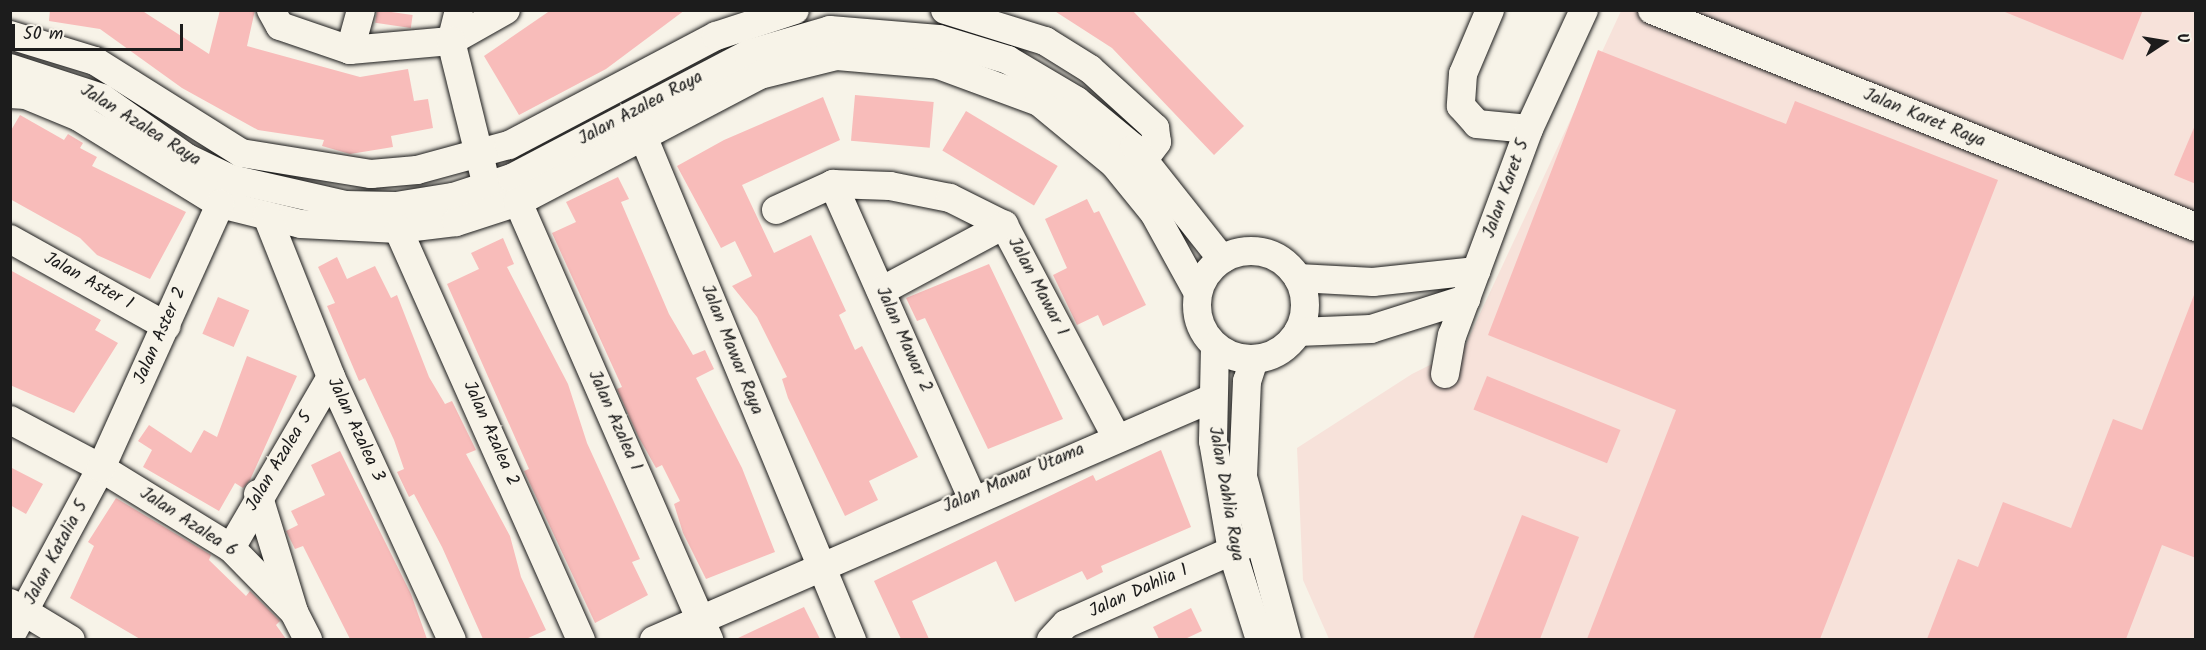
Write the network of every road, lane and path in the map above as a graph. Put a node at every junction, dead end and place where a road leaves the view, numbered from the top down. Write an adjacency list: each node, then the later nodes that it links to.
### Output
1 (361, 10): 13 (street)
2 (459, 10): 12 (street)
3 (506, 10): 12 (street)
4 (795, 10): 18 (street)
5 (945, 10): 19 (street)
6 (1490, 10): 15 (street)
7 (1584, 10): 15 (street, Jalan Karet 5)
8 (1652, 10): 27 (street, Jalan Karet Raya)
9 (275, 18): 13 (street)
10 (831, 32): 16 (street, Jalan Azalea Raya); 19 (street, Jalan Azalea Raya); 21 (street, Jalan Azalea Raya); 34 (street, Jalan Azalea Raya)
11 (14, 35): 14 (street); 17 (street)
12 (451, 41): 13 (street); 18 (street)
13 (350, 50)
14 (11, 77): 22 (street, Jalan Azalea Raya)
15 (1529, 129): 31 (street, Jalan Karet 5)
16 (643, 136): 23 (street, Jalan Azalea Raya); 50 (street, Jalan Mawar Raya)
17 (242, 153): 18 (street); 22 (street, Jalan Aster 2)
18 (480, 156): 21 (street)
19 (1144, 159): 30 (street, Jalan Azalea Raya)
20 (833, 184): 24 (street, Jalan Mawar 1); 26 (street, Jalan Mawar 1); 33 (street, Jalan Mawar 2)
21 (487, 186): 22 (street, Jalan Azalea Raya)
22 (226, 191): 25 (street, Jalan Azalea Raya); 36 (street, Jalan Aster 2)
23 (518, 202): 28 (street, Jalan Azalea Raya); 53 (street, Jalan Azalea 1)
24 (776, 210)
25 (267, 216): 28 (street, Jalan Azalea Raya); 41 (street, Jalan Azalea 3)
26 (1004, 225): 33 (street); 44 (street, Jalan Mawar 1)
27 (2196, 227)
28 (398, 230): 58 (street, Jalan Azalea 2)
29 (10, 239): 36 (street, Jalan Aster 1)
30 (1222, 259): 32 (street); 34 (street)
31 (1476, 271): 32 (street); 35 (street, Jalan Karet 5)
32 (1298, 278): 37 (street)
33 (880, 291): 47 (street, Jalan Mawar 2)
34 (1198, 294): 38 (street)
35 (1466, 299): 37 (street); 40 (street, Jalan Karet 5)
36 (166, 326): 45 (street, Jalan Aster 2)
37 (1298, 332): 39 (street)
38 (1215, 346): 39 (street); 42 (street, Jalan Dahlia Raya)
39 (1254, 360): 48 (street, Jalan Dahlia Raya)
40 (1445, 374)
41 (331, 377): 46 (street, Jalan Azalea 5); 57 (street, Jalan Azalea 3)
42 (1210, 399): 44 (street, Jalan Mawar Utama); 48 (street, Jalan Dahlia Raya)
43 (10, 420): 45 (street, Jalan Azalea 6)
44 (1115, 435): 47 (street, Jalan Mawar Utama)
45 (101, 468): 49 (street, Jalan Azalea 6); 51 (street, Jalan Katalia 5)
46 (258, 494): 49 (street, Jalan Azalea 5); 52 (street, Jalan Azalea 6)
47 (972, 497): 50 (street, Jalan Mawar Utama)
48 (1245, 546): 61 (street, Jalan Dahlia 1); 62 (street, Jalan Dahlia Raya); 63 (street, Jalan Dahlia Raya)
49 (231, 548): 52 (street, Jalan Azalea 6)
50 (819, 564): 53 (street, Jalan Mawar Utama); 60 (street, Jalan Mawar Raya)
51 (18, 607): 54 (street, Jalan Katalia 5); 55 (street)
52 (294, 612): 56 (street, Jalan Azalea 6)
53 (705, 629): 59 (street, Jalan Mawar Utama)
54 (10, 637)
55 (71, 639)
56 (308, 639)
57 (452, 639)
58 (582, 639)
59 (654, 639)
60 (852, 639)
61 (1051, 639)
62 (1260, 639)
63 (1287, 639)

